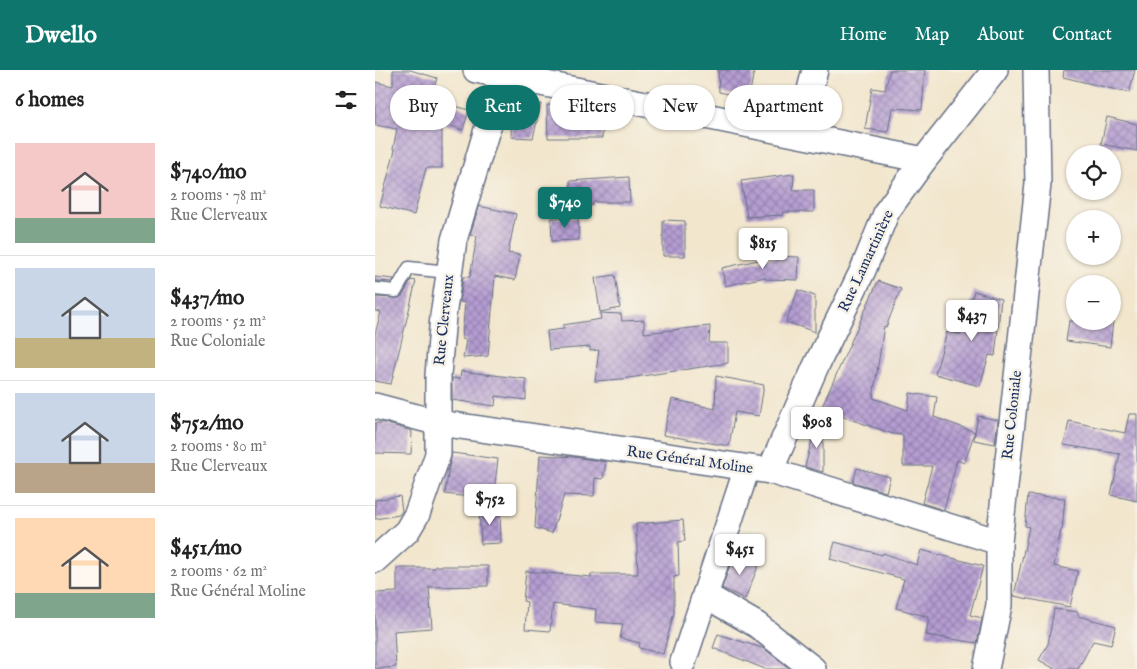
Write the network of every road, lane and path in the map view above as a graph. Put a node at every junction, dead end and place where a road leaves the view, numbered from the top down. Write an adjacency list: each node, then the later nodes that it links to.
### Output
1 (476, 70): 5 (street)
2 (815, 70): 6 (street)
3 (995, 70): 7 (street, Rue Lamartinière)
4 (1036, 70): 13 (street, Rue Coloniale)
5 (513, 74): 6 (street); 8 (street, Rue Clerveaux)
6 (799, 134): 7 (street)
7 (924, 160): 12 (street, Rue Lamartinière)
8 (449, 272): 9 (lane); 11 (street, Rue Clerveaux)
9 (375, 289)
10 (375, 406): 11 (street, Rue Général Moline)
11 (439, 423): 12 (street, Rue Général Moline); 14 (street, Rue Clerveaux)
12 (759, 470): 13 (street, Rue Général Moline); 15 (street, Rue Lamartinière)
13 (999, 542): 18 (street, Rue Coloniale)
14 (375, 560)
15 (705, 595): 16 (street, Rue Lamartinière); 17 (street)
16 (683, 662)
17 (813, 669)
18 (986, 669)

